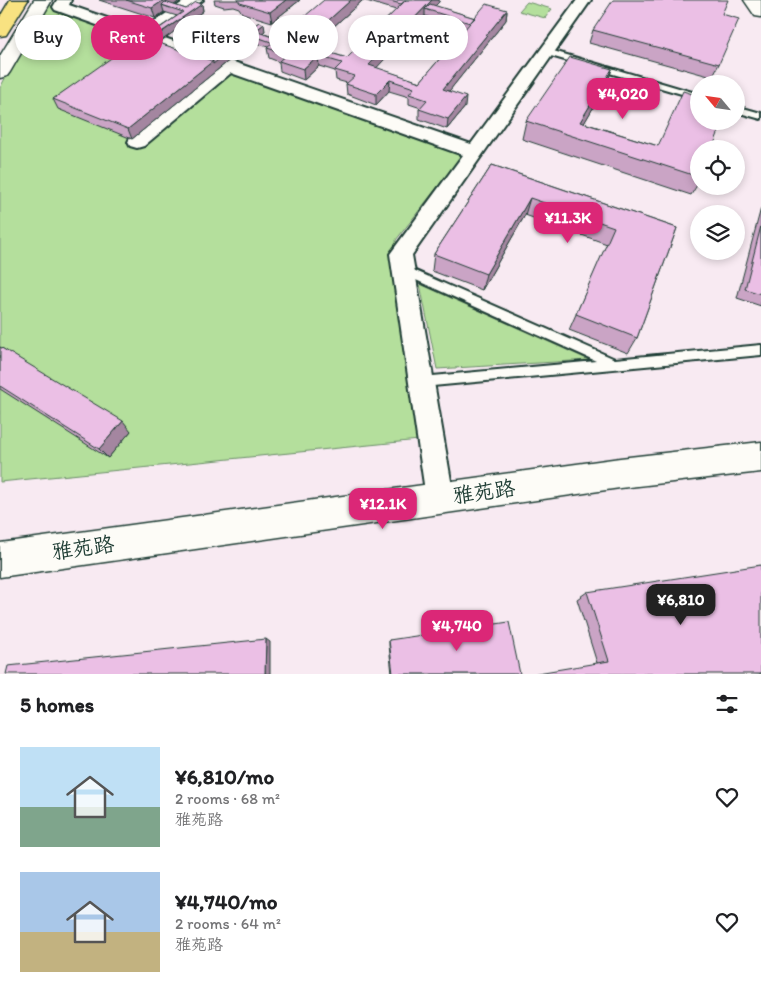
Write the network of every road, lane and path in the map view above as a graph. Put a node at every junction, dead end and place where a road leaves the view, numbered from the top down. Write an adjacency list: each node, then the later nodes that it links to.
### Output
1 (19, 0): 10 (highway)
2 (43, 0): 14 (street)
3 (64, 0): 8 (street)
4 (196, 0): 9 (street)
5 (584, 0): 12 (street)
6 (753, 0): 7 (street)
7 (761, 12)
8 (91, 18)
9 (163, 23)
10 (0, 31)
11 (163, 43): 13 (street)
12 (547, 52): 15 (lane); 19 (street)
13 (228, 66): 18 (street); 19 (street)
14 (0, 72)
15 (690, 94)
16 (745, 112): 17 (lane)
17 (761, 116)
18 (137, 142)
19 (475, 152): 20 (street)
20 (402, 269): 22 (lane); 23 (street)
21 (761, 350): 22 (lane)
22 (615, 364): 23 (lane)
23 (422, 382): 25 (street)
24 (761, 457): 25 (street, 雅苑路)
25 (440, 498): 26 (street, 雅苑路)
26 (0, 560)

